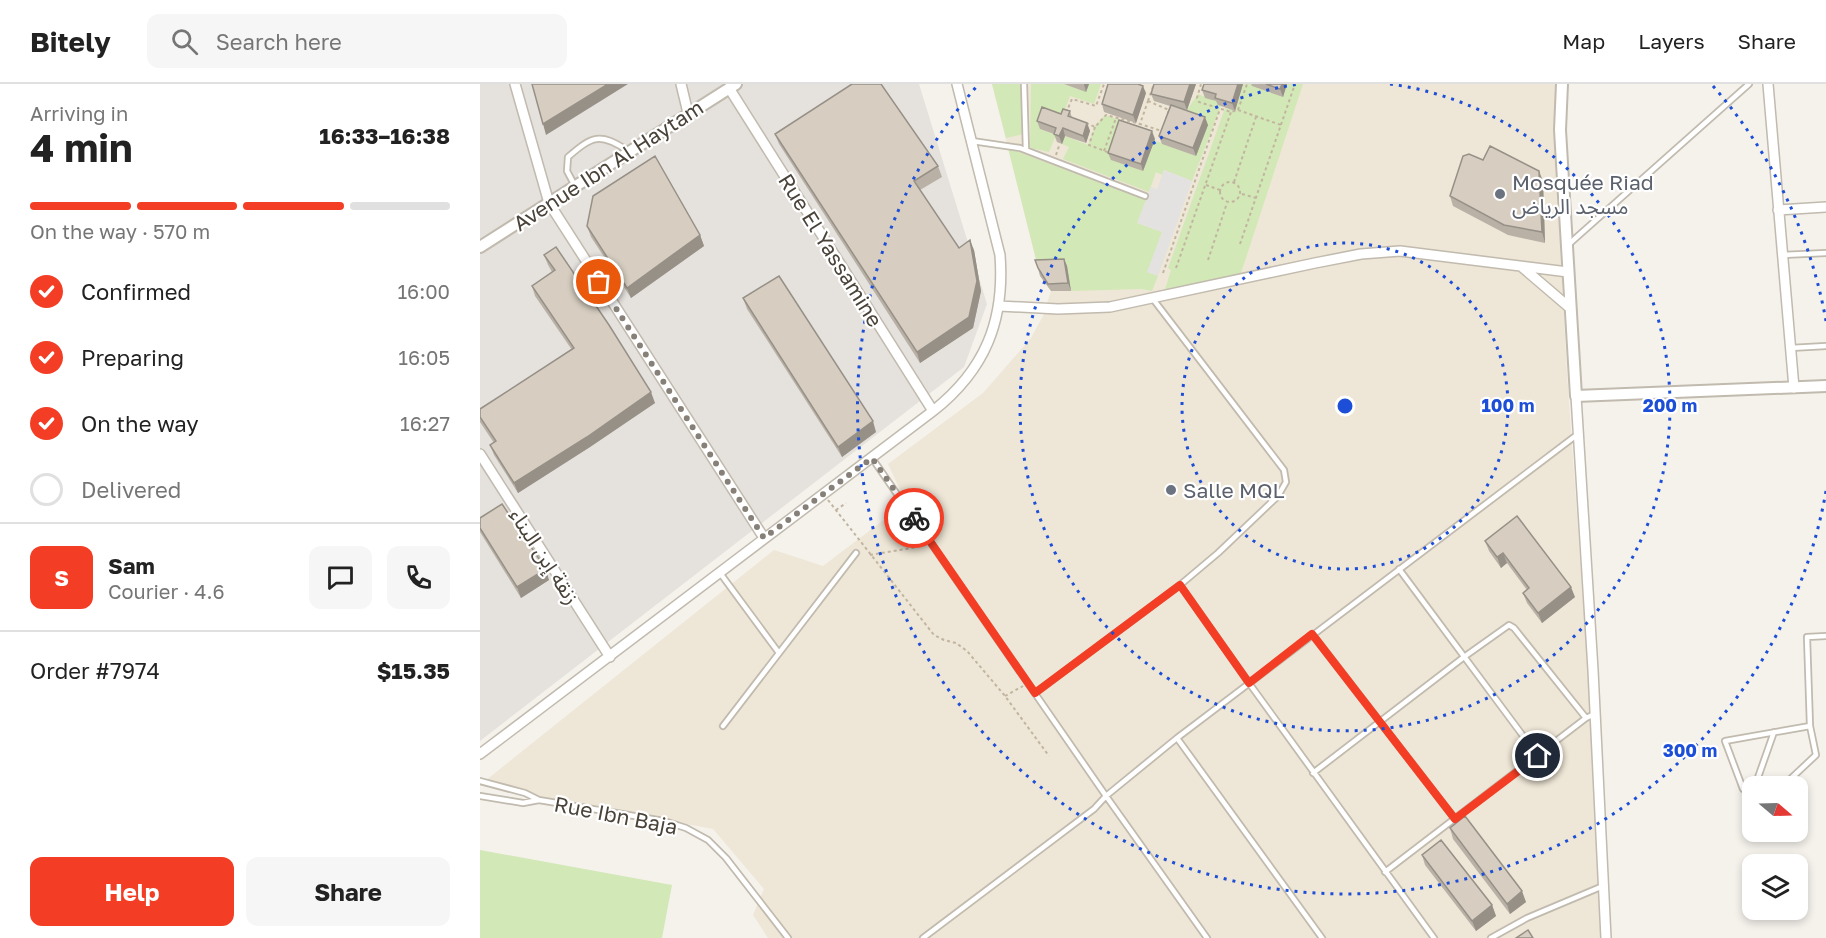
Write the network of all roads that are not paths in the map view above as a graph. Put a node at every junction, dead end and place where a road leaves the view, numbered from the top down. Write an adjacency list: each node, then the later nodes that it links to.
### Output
1 (515, 84): 15 (street)
2 (681, 84): 9 (street)
3 (957, 84): 10 (street)
4 (1024, 84): 11 (lane)
5 (1562, 84): 18 (street)
6 (1749, 84): 18 (lane)
7 (1768, 84): 17 (street)
8 (732, 86): 9 (street, Avenue Ibn Al Haytam); 32 (street, Rue El Yassamine)
9 (688, 113): 12 (street, Avenue Ibn Al Haytam)
10 (972, 141): 11 (lane); 25 (street)
11 (1026, 150): 14 (lane)
12 (629, 152): 13 (street, Avenue Ibn Al Haytam); 13 (lane)
13 (575, 186): 15 (street, Avenue Ibn Al Haytam)
14 (1145, 196)
15 (549, 203): 19 (street, Avenue Ibn Al Haytam); 36 (street)
16 (1826, 207): 17 (street)
17 (1778, 210): 21 (street)
18 (1566, 246): 23 (street)
19 (480, 247)
20 (1826, 253): 21 (lane)
21 (1782, 255): 28 (street)
22 (1522, 267): 23 (street); 24 (street); 26 (street)
23 (1568, 272): 26 (street)
24 (1153, 299): 25 (street); 40 (lane)
25 (999, 306): 32 (street)
26 (1570, 308): 31 (street)
27 (1826, 346): 28 (lane)
28 (1790, 348): 30 (street)
29 (1826, 386): 30 (street)
30 (1794, 388): 31 (street)
31 (1576, 396): 33 (street)
32 (933, 411): 35 (street)
33 (1578, 434): 38 (lane); 48 (street)
34 (480, 454): 44 (street, زنقة إبن البناء)
35 (872, 458): 36 (street); 47 (lane)
36 (764, 538): 39 (street)
37 (856, 553): 43 (lane)
38 (1399, 569): 41 (lane); 45 (lane)
39 (720, 573): 43 (lane); 44 (street)
40 (1180, 585): 46 (lane); 47 (lane)
41 (1312, 634): 46 (lane); 49 (lane)
42 (1826, 636): 51 (lane)
43 (779, 653): 50 (lane)
44 (610, 657): 54 (street)
45 (1464, 657): 48 (lane); 49 (lane); 55 (lane)
46 (1249, 683): 53 (lane); 56 (lane)
47 (1035, 693): 62 (lane)
48 (1590, 716): 55 (lane); 66 (street)
49 (1380, 722): 56 (lane); 64 (lane)
50 (723, 726)
51 (1810, 726): 52 (lane); 58 (lane)
52 (1774, 732): 57 (lane); 60 (lane)
53 (1177, 738): 62 (lane); 70 (lane)
54 (480, 754)
55 (1538, 756): 64 (lane)
56 (1313, 773): 65 (lane)
57 (1758, 776)
58 (1794, 776)
59 (480, 781): 63 (lane, Rue Ibn Baja)
60 (1742, 786)
61 (480, 796): 63 (lane, Rue Ibn Baja)
62 (1106, 796): 68 (lane); 69 (lane)
63 (539, 800): 67 (lane, Rue Ibn Baja)
64 (1455, 819): 65 (lane)
65 (1385, 872): 71 (lane)
66 (1603, 886): 72 (lane); 73 (street)
67 (788, 938)
68 (923, 938)
69 (1207, 938)
70 (1322, 938)
71 (1434, 938)
72 (1491, 938)
73 (1606, 938)

